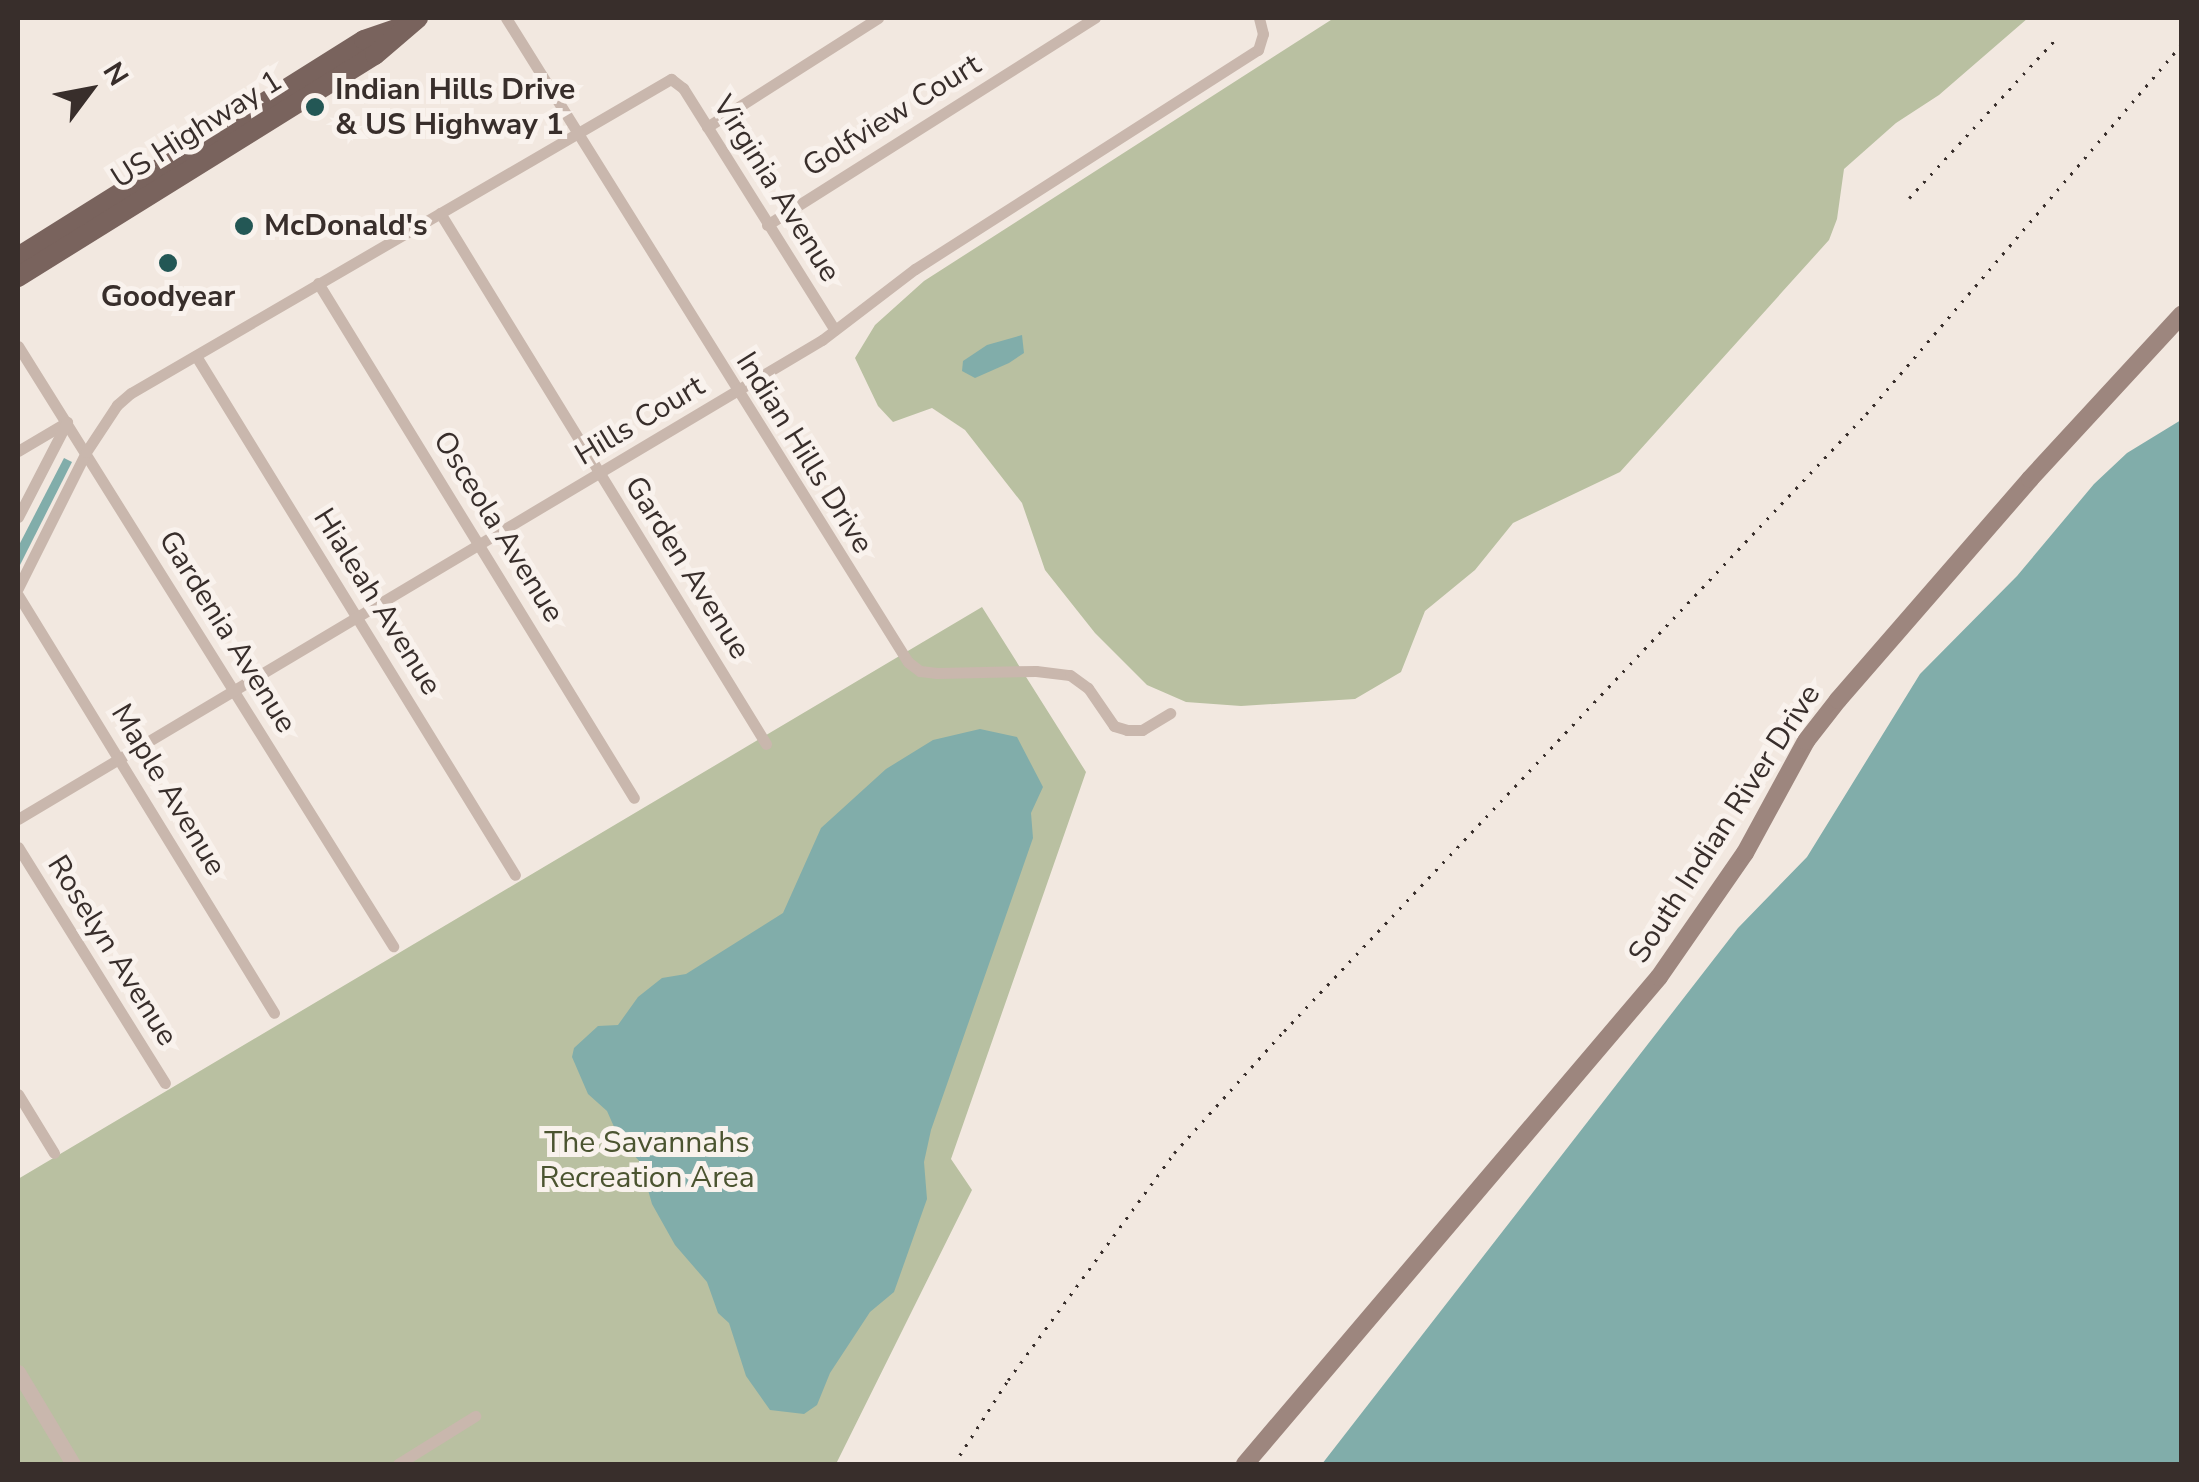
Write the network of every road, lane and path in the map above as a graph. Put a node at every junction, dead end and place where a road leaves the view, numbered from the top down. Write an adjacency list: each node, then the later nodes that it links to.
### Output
1 (506, 18): 7 (street, Indian Hills Drive)
2 (878, 18): 6 (street)
3 (1094, 18): 13 (street, Golfview Court)
4 (1259, 18): 18 (street, Hills Court)
5 (410, 22): 8 (main road, US Highway 1); 10 (main road, US Highway 1)
6 (708, 128): 7 (street, Virginia Avenue); 13 (street, Virginia Avenue)
7 (575, 133): 12 (street); 21 (street, Indian Hills Drive)
8 (201, 142): 9 (main road, US Highway 1); 10 (main road)
9 (160, 168): 11 (main road); 14 (main road, US Highway 1)
10 (182, 175): 11 (main road, US Highway 1)
11 (146, 197): 15 (main road, US Highway 1)
12 (440, 212): 16 (street); 27 (street, Garden Avenue)
13 (767, 226): 18 (street, Virginia Avenue)
14 (18, 257)
15 (18, 277)
16 (318, 283): 20 (street); 29 (street, Osceola Avenue)
17 (2182, 314): 49 (main road, South Indian River Drive)
18 (834, 329): 21 (street, Hills Court)
19 (18, 346): 22 (street, Gardenia Avenue)
20 (196, 356): 25 (street); 31 (street, Hialeah Avenue)
21 (736, 391): 27 (street, Hills Court); 33 (street, Indian Hills Drive)
22 (67, 422): 23 (street); 25 (street, Gardenia Avenue); 26 (street)
23 (38, 439): 24 (street); 26 (street)
24 (18, 451)
25 (86, 452): 30 (street); 32 (street, Gardenia Avenue)
26 (53, 454): 28 (street)
27 (601, 475): 29 (street, Hills Court); 34 (street, Garden Avenue)
28 (18, 517)
29 (481, 547): 31 (street, Hills Court); 36 (street, Osceola Avenue)
30 (18, 592): 35 (street, Maple Avenue)
31 (357, 618): 32 (street, Hills Court); 39 (street, Hialeah Avenue)
32 (234, 690): 35 (street, Hills Court); 40 (street, Gardenia Avenue)
33 (1170, 713)
34 (766, 744)
35 (120, 758): 37 (street, Hills Court); 41 (street, Maple Avenue)
36 (634, 798)
37 (18, 819)
38 (18, 846): 42 (street, Roselyn Avenue)
39 (515, 875)
40 (392, 946)
41 (274, 1013)
42 (165, 1083)
43 (18, 1094): 44 (street)
44 (54, 1153)
45 (18, 1372): 47 (street)
46 (475, 1416): 48 (street)
47 (73, 1464)
48 (398, 1464)
49 (1245, 1464)

